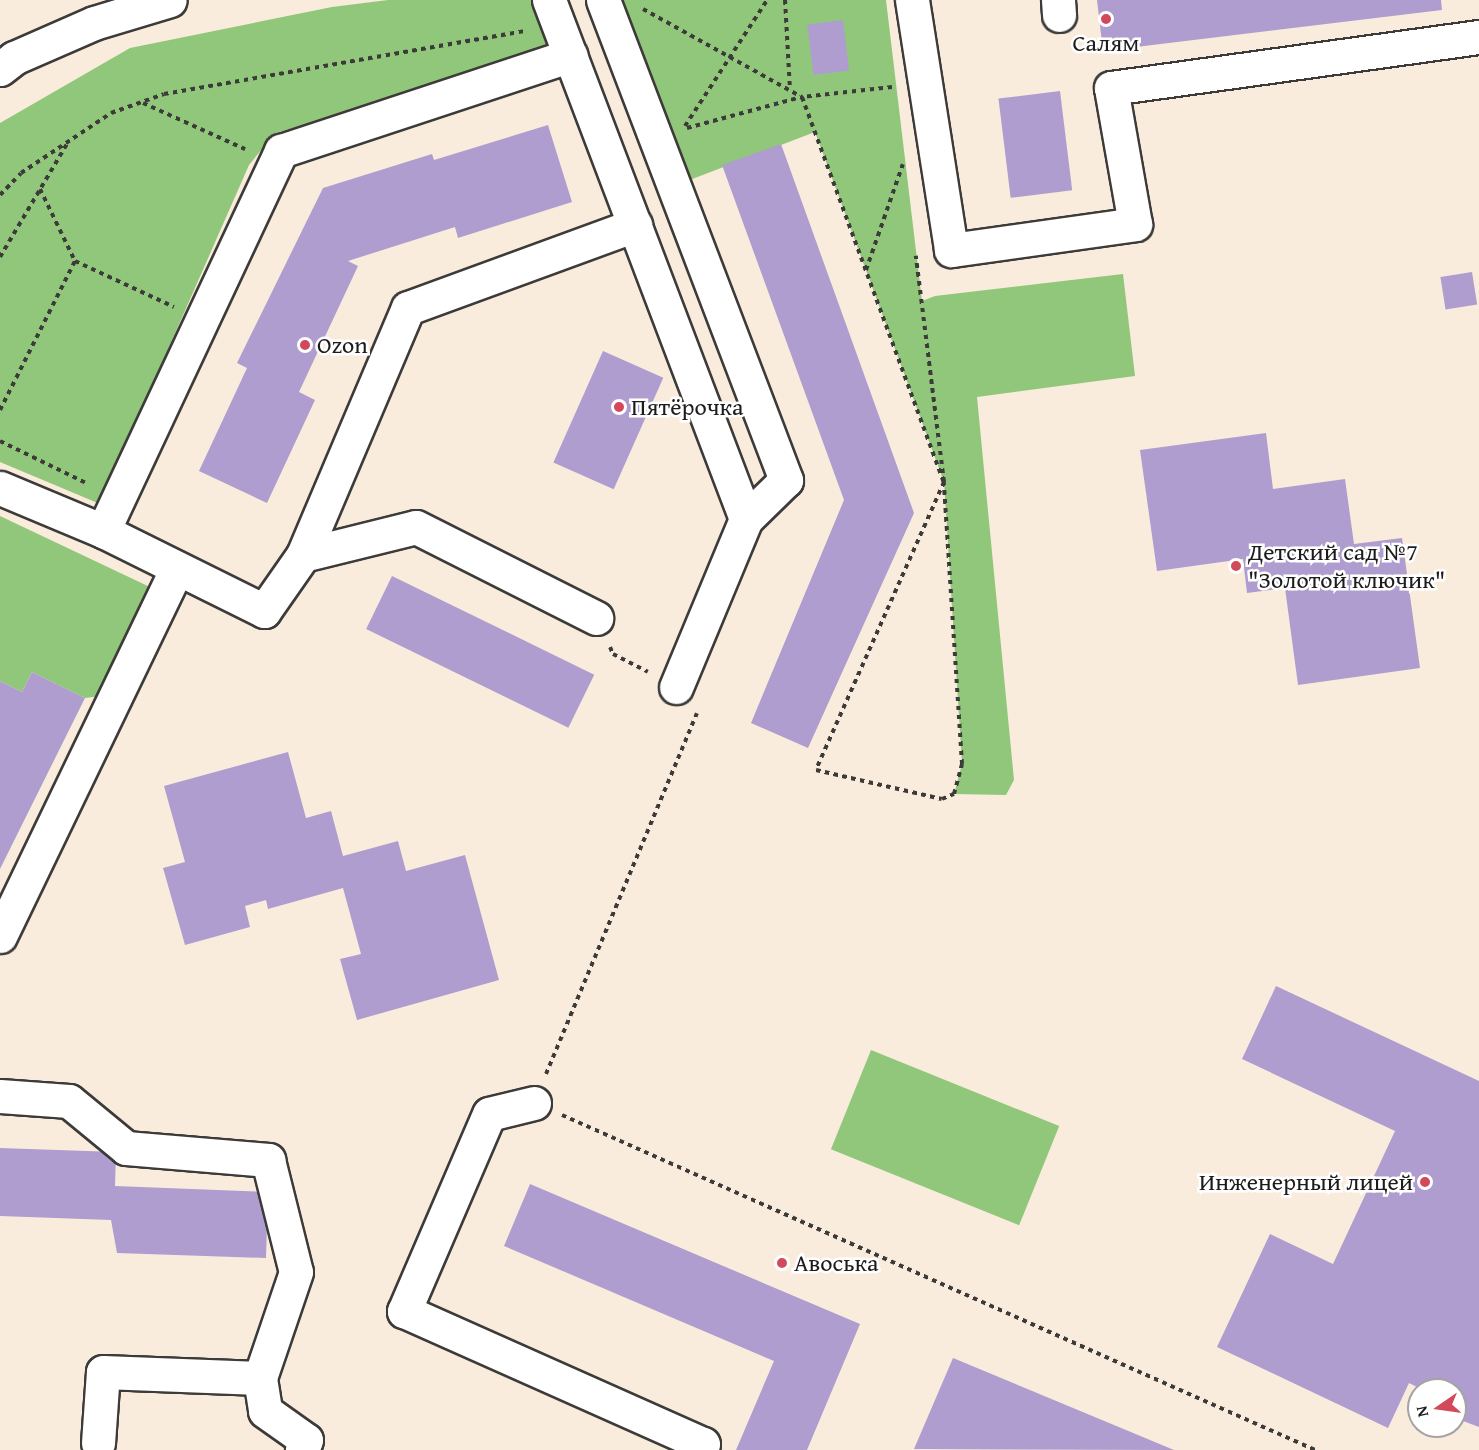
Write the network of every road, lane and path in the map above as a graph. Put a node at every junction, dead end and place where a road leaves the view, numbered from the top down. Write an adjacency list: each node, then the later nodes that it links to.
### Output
1 (170, 0): 10 (main road)
2 (603, 0): 30 (main road)
3 (767, 0): 9 (path)
4 (785, 0): 12 (path)
5 (912, 0): 8 (main road)
6 (640, 8): 9 (path)
7 (560, 27): 14 (path); 17 (main road); 20 (main road)
8 (1479, 37)
9 (729, 57): 12 (path); 13 (path)
10 (0, 69)
11 (896, 87): 13 (path)
12 (790, 91): 13 (path)
13 (802, 97): 23 (path)
14 (142, 102): 15 (path); 17 (path)
15 (69, 141): 18 (path); 19 (path)
16 (905, 158): 23 (path)
17 (276, 163): 24 (main road)
18 (40, 189): 21 (path); 22 (path)
19 (0, 195)
20 (634, 225): 30 (main road); 32 (main road)
21 (0, 257)
22 (75, 261): 24 (path); 25 (path)
23 (866, 270): 27 (path)
24 (202, 320): 29 (main road)
25 (0, 410)
26 (0, 441): 29 (path)
27 (944, 482): 27 (path)
28 (0, 488): 31 (main road)
29 (118, 498): 31 (main road)
30 (746, 519): 35 (main road)
31 (103, 531): 33 (main road)
32 (303, 555): 33 (main road); 34 (main road)
33 (177, 568): 36 (main road)
34 (596, 618): 35 (path)
35 (676, 687): 38 (path)
36 (0, 936)
37 (0, 1096): 39 (main road)
38 (534, 1102): 42 (main road); 43 (path)
39 (260, 1378): 40 (main road); 41 (main road)
40 (103, 1448)
41 (302, 1450)
42 (700, 1450)
43 (1315, 1450)

